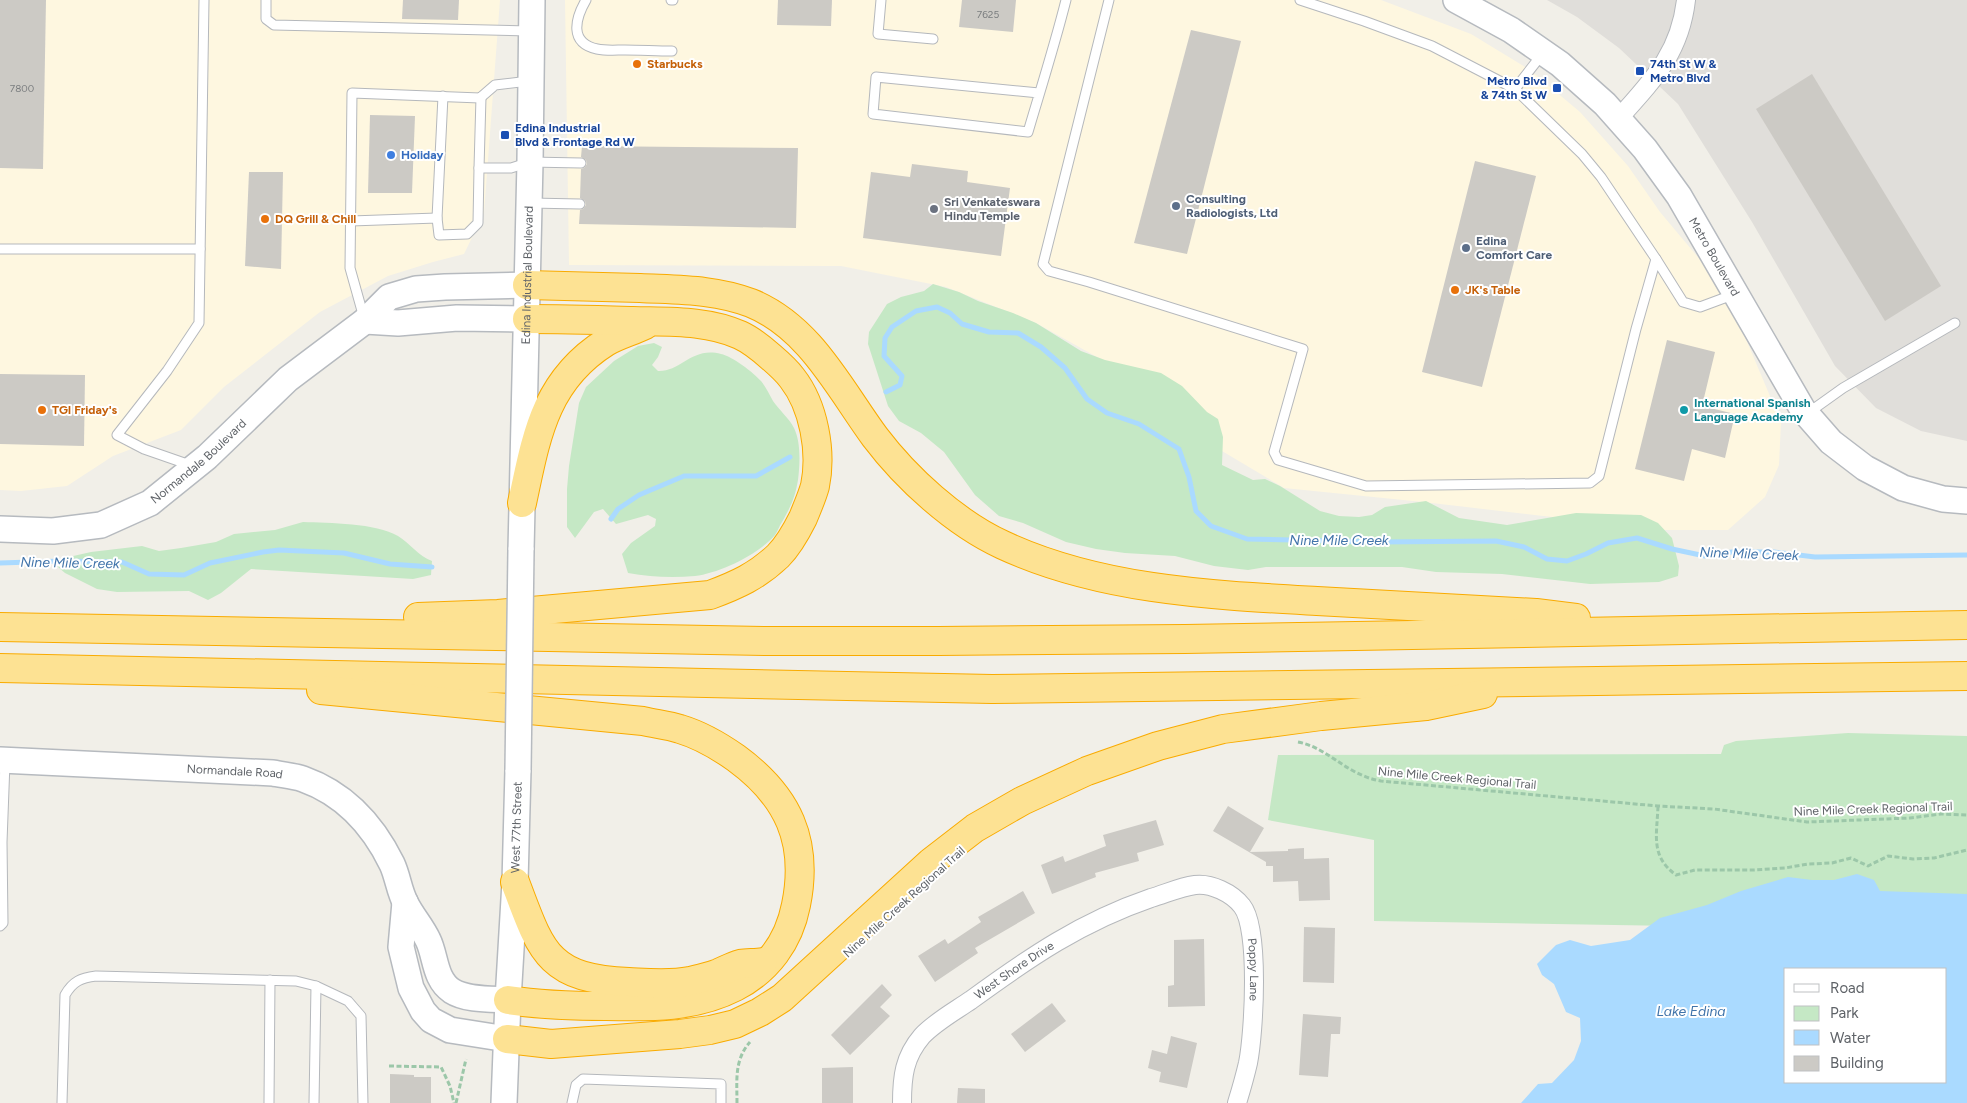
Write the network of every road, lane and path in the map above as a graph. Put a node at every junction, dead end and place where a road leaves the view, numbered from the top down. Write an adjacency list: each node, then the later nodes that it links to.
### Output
1 (204, 0): 29 (lane)
2 (266, 0): 11 (lane)
3 (532, 0): 11 (street, Edina Industrial Boulevard)
4 (586, 0): 13 (lane)
5 (882, 0): 12 (lane)
6 (1066, 0): 17 (lane)
7 (1109, 0): 30 (lane)
8 (1300, 0): 16 (lane)
9 (1456, 0): 14 (street, Metro Boulevard)
10 (1686, 0): 20 (street)
11 (532, 31): 15 (street, Edina Industrial Boulevard)
12 (933, 39)
13 (672, 51)
14 (1543, 52): 16 (lane); 20 (street, Metro Boulevard)
15 (531, 80): 19 (lane); 21 (street, Edina Industrial Boulevard)
16 (1515, 89): 30 (lane)
17 (1039, 93): 17 (lane)
18 (443, 96): 19 (lane); 26 (lane); 27 (lane)
19 (481, 97): 23 (lane)
20 (1619, 118): 32 (street, Metro Boulevard)
21 (530, 162): 22 (lane); 23 (lane); 24 (street, Edina Industrial Boulevard)
22 (581, 163)
23 (479, 168): 26 (lane)
24 (529, 203): 25 (lane); 31 (street, Edina Industrial Boulevard)
25 (580, 204)
26 (437, 218): 27 (lane)
27 (351, 221): 34 (lane)
28 (0, 249): 29 (lane)
29 (200, 249): 38 (lane)
30 (1656, 259): 32 (lane)
31 (527, 284): 33 (street, Edina Industrial Boulevard); 34 (street, Normandale Boulevard); 46 (highway)
32 (1736, 294): 37 (street, Metro Boulevard)
33 (527, 318): 34 (street); 35 (highway); 40 (street, Edina Industrial Boulevard)
34 (365, 321): 38 (street, Normandale Boulevard)
35 (654, 322): 40 (highway); 45 (highway)
36 (1954, 323): 37 (lane)
37 (1806, 414): 39 (street, Metro Boulevard)
38 (195, 467): 41 (street, Normandale Boulevard)
39 (1967, 501)
40 (522, 503): 42 (street, Edina Industrial Boulevard)
41 (0, 529)
42 (521, 550): 56 (street, West 77th Street, bridge)
43 (1967, 625): 46 (highway)
44 (0, 627): 45 (highway)
45 (104, 628): 46 (highway)
46 (1669, 630)
47 (7, 669): 48 (highway)
48 (176, 672): 50 (highway); 60 (highway)
49 (1967, 676): 50 (highway)
50 (1542, 682): 64 (highway)
51 (1292, 742): 53 (path, Nine Mile Creek Regional Trail)
52 (2, 760): 58 (street, Normandale Road); 59 (lane)
53 (1658, 806): 54 (path, Nine Mile Creek Regional Trail); 55 (path)
54 (1967, 815)
55 (1967, 850)
56 (515, 882): 60 (highway); 63 (street, West 77th Street)
57 (1178, 889): 77 (street, West Shore Drive); 78 (street, Poppy Lane)
58 (405, 902): 63 (street, Normandale Road); 64 (street, Normandale Road)
59 (0, 926)
60 (770, 962): 63 (highway)
61 (270, 980): 62 (lane); 68 (lane); 69 (lane)
62 (316, 986): 70 (lane); 71 (lane)
63 (508, 1000): 64 (street, West 77th Street)
64 (507, 1039): 73 (street, West 77th Street)
65 (754, 1039): 76 (path)
66 (466, 1059): 72 (path)
67 (389, 1066): 72 (path)
68 (62, 1103)
69 (269, 1103)
70 (314, 1103)
71 (363, 1103)
72 (455, 1103)
73 (504, 1103)
74 (572, 1103): 75 (lane)
75 (720, 1103)
76 (737, 1103)
77 (902, 1103)
78 (1237, 1103)

